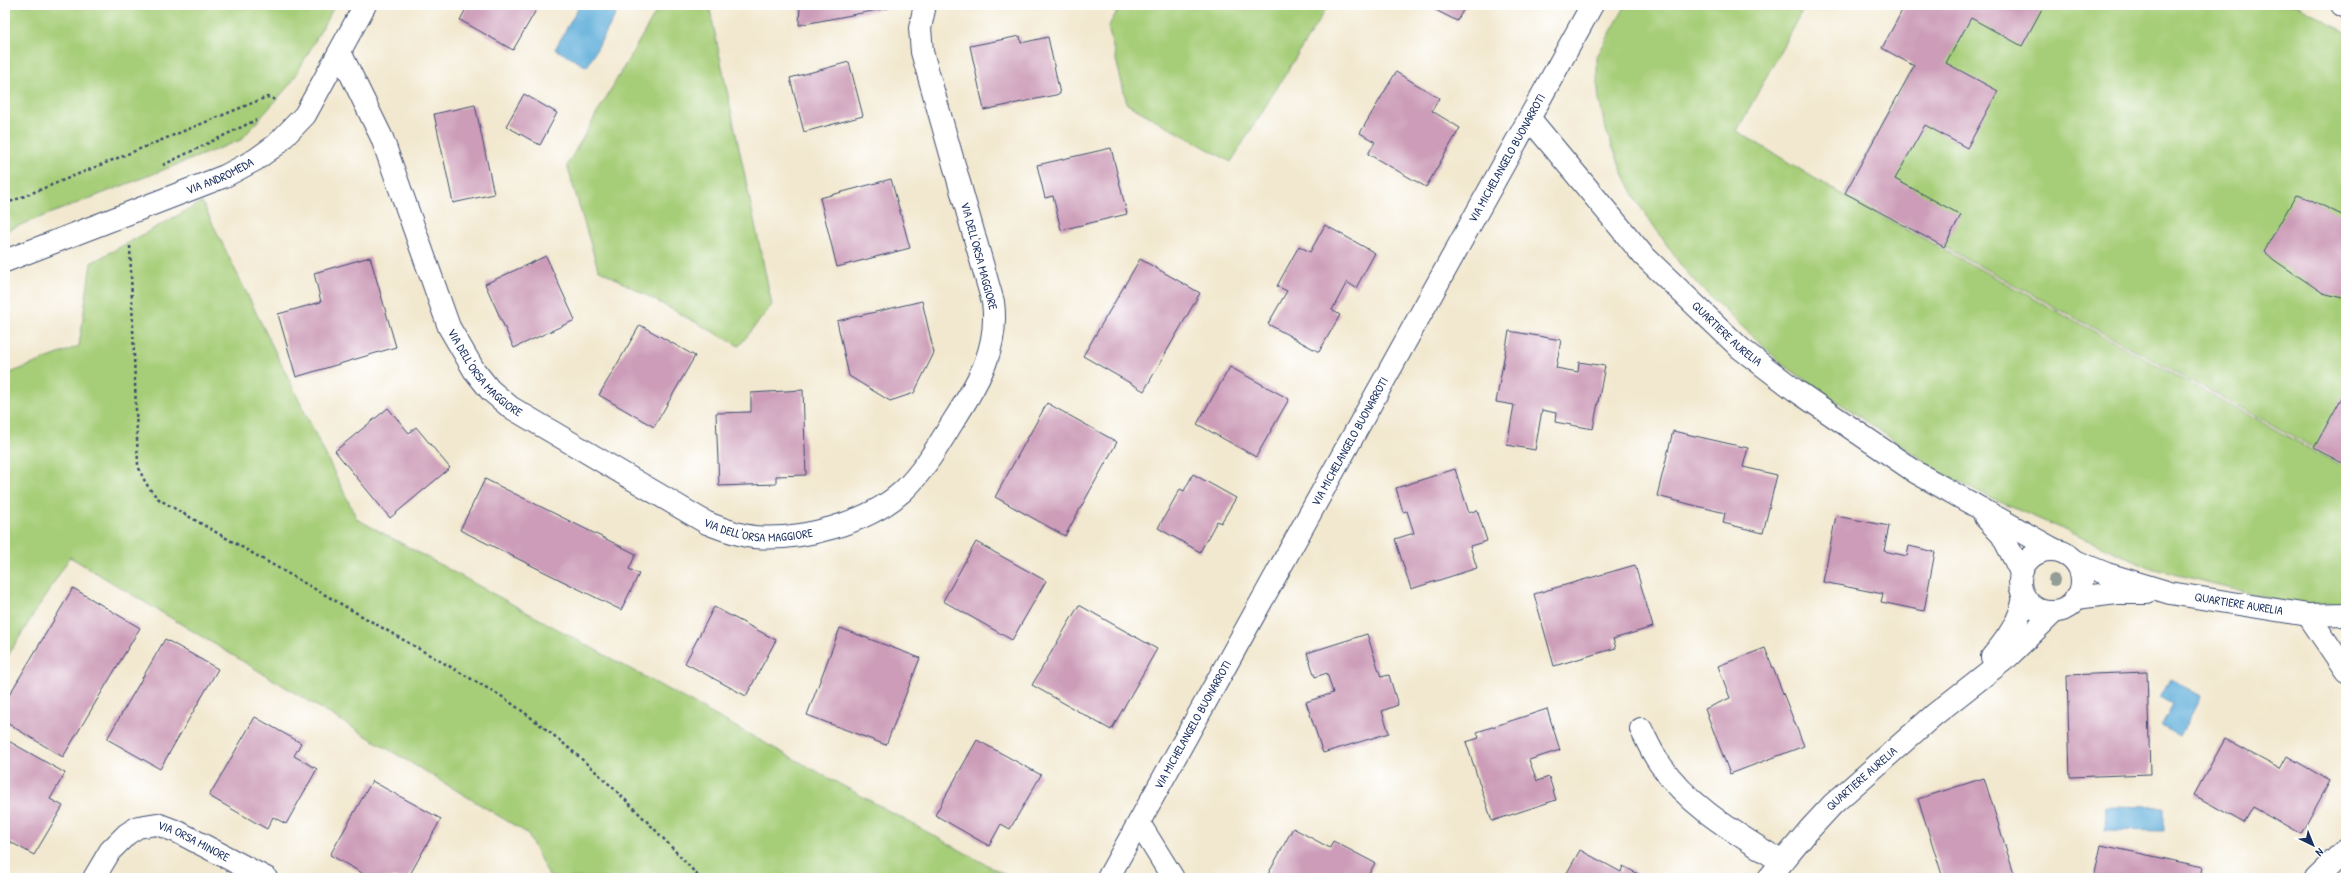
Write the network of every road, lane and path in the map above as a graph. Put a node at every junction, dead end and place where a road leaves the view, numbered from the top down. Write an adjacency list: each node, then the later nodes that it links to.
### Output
1 (365, 5): 6 (street, VIA ANDROMEDA)
2 (925, 5): 6 (street, VIA DELL'ORSA MAGGIORE)
3 (2342, 5): 4 (street)
4 (2346, 7)
5 (1586, 9): 9 (street, VIA MICHELANGELO BUONARROTI)
6 (340, 52): 7 (street, VIA ANDROMEDA)
7 (311, 105): 11 (path); 12 (street, VIA ANDROMEDA)
8 (262, 116): 10 (path)
9 (1530, 119): 14 (street, QUARTIERE AURELIA); 27 (street, VIA MICHELANGELO BUONARROTI)
10 (156, 168)
11 (5, 204)
12 (129, 213): 13 (street, VIA ANDROMEDA); 32 (path)
13 (5, 261)
14 (1965, 501): 15 (street, QUARTIERE AURELIA); 17 (street, QUARTIERE AURELIA)
15 (2055, 550): 16 (street); 17 (street)
16 (2075, 561): 18 (street, QUARTIERE AURELIA); 20 (street)
17 (2021, 572): 19 (street)
18 (2170, 593): 20 (street, QUARTIERE AURELIA); 23 (street, QUARTIERE AURELIA)
19 (2024, 596): 21 (street); 25 (street, QUARTIERE AURELIA)
20 (2076, 598): 21 (street)
21 (2054, 612): 25 (street, QUARTIERE AURELIA)
22 (2346, 614): 23 (street, QUARTIERE AURELIA)
23 (2308, 615): 24 (street)
24 (2346, 671)
25 (1964, 690): 29 (street, QUARTIERE AURELIA)
26 (1641, 729): 29 (street)
27 (1139, 823): 33 (street, VIA MICHELANGELO BUONARROTI); 34 (street)
28 (2346, 849): 35 (street)
29 (1775, 870)
30 (94, 878): 31 (street, VIA ORSA MINORE)
31 (266, 878)
32 (700, 878)
33 (1108, 878)
34 (1173, 878)
35 (2316, 878)

